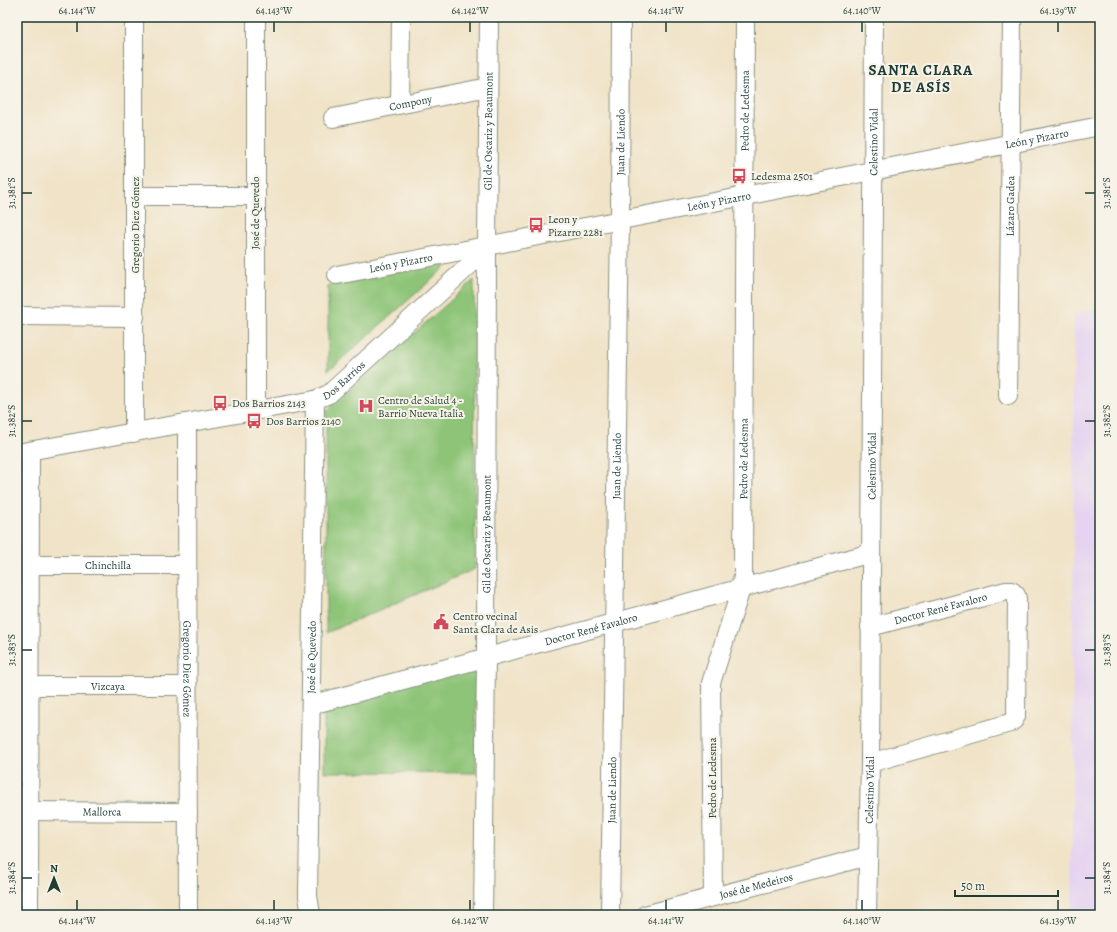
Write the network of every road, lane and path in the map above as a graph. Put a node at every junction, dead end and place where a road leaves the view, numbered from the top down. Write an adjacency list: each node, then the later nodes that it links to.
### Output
1 (134, 17): 15 (street, Gregorio Diez Gómez)
2 (256, 17): 16 (street, José de Quevedo)
3 (401, 17): 10 (street)
4 (488, 17): 9 (street, Gil de Oscariz y Beaumont)
5 (621, 17): 18 (street, Juan de Liendo)
6 (745, 17): 17 (street, Pedro de Ledesma)
7 (874, 17): 14 (street, Celestino Vidal)
8 (1012, 17): 13 (street, Lázaro Gadea)
9 (488, 86): 10 (street, Compony); 19 (street, Gil de Oscariz y Beaumont)
10 (400, 104): 11 (street, Compony)
11 (334, 118)
12 (1100, 126): 13 (street, León y Pizarro)
13 (1011, 144): 14 (street, León y Pizarro); 23 (street, Lázaro Gadea)
14 (874, 171): 17 (street, León y Pizarro); 29 (street, Celestino Vidal)
15 (135, 196): 16 (street); 22 (street, Gregorio Diez Gómez)
16 (255, 196): 25 (street, José de Quevedo)
17 (745, 196): 18 (street, León y Pizarro); 32 (street, Pedro de Ledesma)
18 (620, 220): 19 (street, León y Pizarro); 33 (street, Juan de Liendo)
19 (487, 247): 20 (street, León y Pizarro); 24 (street, Dos Barrios); 35 (street, Gil de Oscariz y Beaumont)
20 (337, 275)
21 (17, 316): 22 (street)
22 (134, 317): 27 (street, Gregorio Diez Gómez)
23 (1008, 396)
24 (315, 400): 25 (street, Dos Barrios); 38 (street, José de Quevedo)
25 (256, 410): 26 (street, Dos Barrios)
26 (187, 423): 27 (street, Dos Barrios); 30 (street, Gregorio Diez Gómez)
27 (134, 433): 28 (street, Dos Barrios)
28 (23, 452): 31 (street)
29 (871, 553): 32 (street, Doctor René Favaloro); 34 (street, Celestino Vidal)
30 (186, 564): 31 (street, Chinchilla); 37 (street, Gregorio Diez Gómez)
31 (30, 565): 36 (street)
32 (741, 589): 33 (street, Doctor René Favaloro); 43 (street, Pedro de Ledesma)
33 (614, 624): 35 (street, Doctor René Favaloro); 48 (street, Juan de Liendo)
34 (870, 627): 39 (street, Celestino Vidal); 39 (street, Doctor René Favaloro)
35 (486, 658): 38 (street, Doctor René Favaloro); 47 (street, Gil de Oscariz y Beaumont)
36 (30, 686): 37 (street, Vizcaya); 40 (street)
37 (187, 686): 41 (street, Gregorio Diez Gómez)
38 (311, 705): 46 (street, José de Quevedo)
39 (870, 763): 42 (street, Celestino Vidal)
40 (23, 811): 41 (street, Mallorca); 44 (street)
41 (188, 812): 45 (street, Gregorio Diez Gómez)
42 (868, 856): 43 (street, José de Medeiros); 50 (street, Celestino Vidal)
43 (713, 896): 49 (street, José de Medeiros)
44 (29, 915)
45 (188, 915)
46 (311, 915)
47 (483, 915)
48 (610, 915)
49 (645, 915)
50 (867, 915)

